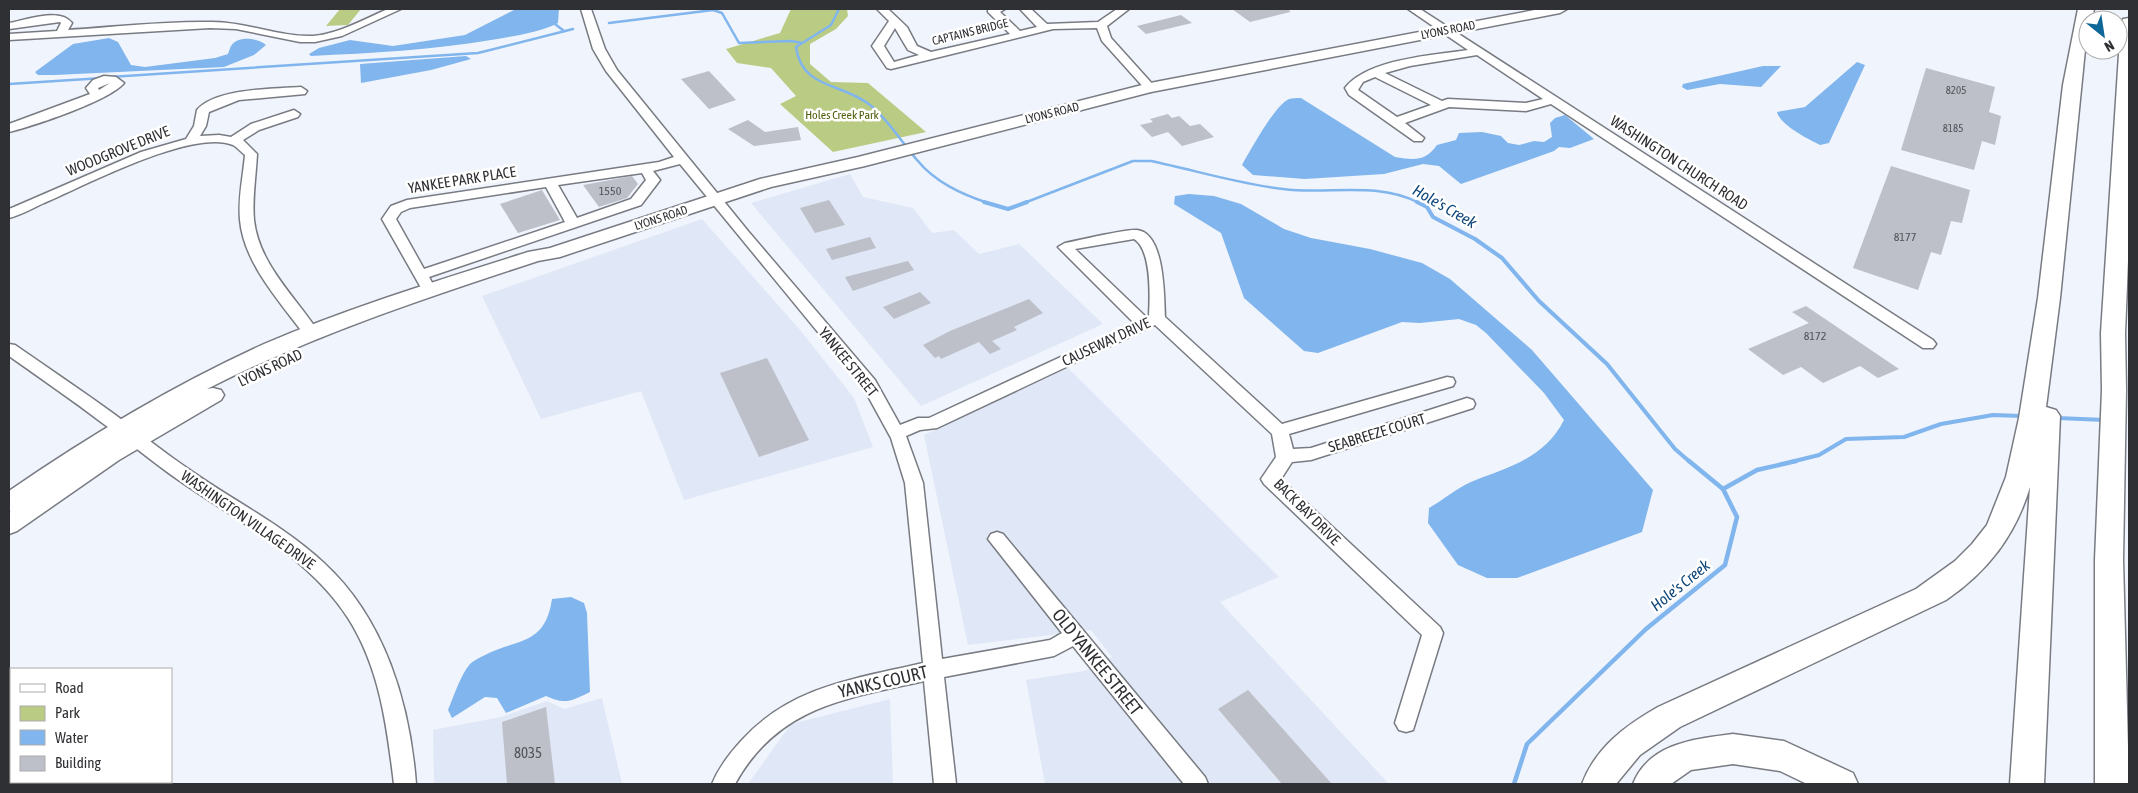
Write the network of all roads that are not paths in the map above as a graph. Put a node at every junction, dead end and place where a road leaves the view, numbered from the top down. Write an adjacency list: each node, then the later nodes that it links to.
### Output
1 (396, 9): 16 (street)
2 (586, 9): 33 (street, YANKEE STREET)
3 (882, 9): 10 (street, CAPTAINS BRIDGE)
4 (1000, 9): 17 (street, CAPTAINS BRIDGE)
5 (1025, 9): 14 (street, CAPTAINS BRIDGE)
6 (1124, 9): 12 (street)
7 (1413, 9): 15 (street, WASHINGTON CHURCH ROAD)
8 (1560, 9): 15 (main road, LYONS ROAD)
9 (2086, 9): 45 (highway)
10 (894, 21): 20 (street, CAPTAINS BRIDGE); 20 (street, CAPTAINS BRIDGE)
11 (2129, 23): 34 (highway)
12 (1101, 25): 14 (street, CAPTAINS BRIDGE); 22 (street)
13 (9, 26): 16 (street)
14 (1045, 28): 17 (street, CAPTAINS BRIDGE)
15 (1446, 30): 19 (street, WASHINGTON CHURCH ROAD); 22 (main road, LYONS ROAD)
16 (60, 34): 18 (street)
17 (1018, 34): 20 (street, CAPTAINS BRIDGE)
18 (9, 37)
19 (1477, 52): 21 (street); 25 (street, WASHINGTON CHURCH ROAD)
20 (930, 56)
21 (1376, 73): 26 (street); 28 (street)
22 (1150, 88): 37 (main road, LYONS ROAD)
23 (301, 91): 31 (street)
24 (96, 95): 29 (street)
25 (1551, 101): 26 (street); 47 (street, WASHINGTON CHURCH ROAD)
26 (1441, 105): 28 (street)
27 (294, 114): 32 (street)
28 (1396, 122): 30 (street)
29 (9, 128)
30 (1418, 138)
31 (191, 141): 32 (street, WOODGROVE DRIVE); 38 (street, WOODGROVE DRIVE)
32 (233, 141): 46 (street)
33 (683, 158): 35 (street, YANKEE PARK PLACE); 37 (street, YANKEE STREET)
34 (2123, 159): 41 (highway); 69 (highway)
35 (644, 167): 36 (street, YANKEE PARK PLACE); 39 (street)
36 (550, 182): 39 (street); 43 (street, YANKEE PARK PLACE)
37 (717, 199): 42 (main road, LYONS ROAD); 53 (street, YANKEE STREET)
38 (9, 214)
39 (574, 224): 40 (street)
40 (543, 235): 42 (street); 43 (street)
41 (2129, 240)
42 (553, 254): 43 (main road, LYONS ROAD); 52 (main road, LYONS ROAD)
43 (424, 283): 46 (main road, LYONS ROAD)
44 (1146, 320): 44 (street); 51 (street); 53 (street, CAUSEWAY DRIVE)
45 (2046, 331): 65 (highway); 68 (highway)
46 (311, 333): 52 (main road, LYONS ROAD)
47 (1928, 344)
48 (10, 351): 52 (street, WASHINGTON VILLAGE DRIVE)
49 (1446, 382): 51 (street, SEABREEZE COURT)
50 (1467, 404): 54 (street, SEABREEZE COURT)
51 (1279, 431): 54 (street, BACK BAY DRIVE)
52 (128, 433): 55 (main road, LYONS ROAD); 56 (main road, LYONS ROAD); 61 (street, WASHINGTON VILLAGE DRIVE)
53 (897, 433): 59 (street, YANKEE STREET)
54 (1285, 456): 60 (street, BACK BAY DRIVE)
55 (9, 503)
56 (9, 525)
57 (997, 539): 58 (street, OLD YANKEE STREET)
58 (1074, 635): 59 (street, YANKS COURT); 64 (street, OLD YANKEE STREET)
59 (932, 670): 62 (street, YANKS COURT); 63 (street, YANKEE STREET)
60 (1406, 723)
61 (406, 784)
62 (723, 784)
63 (945, 784)
64 (1198, 784)
65 (1599, 784)
66 (1650, 784): 67 (highway)
67 (1840, 784)
68 (2026, 784)
69 (2112, 784)

